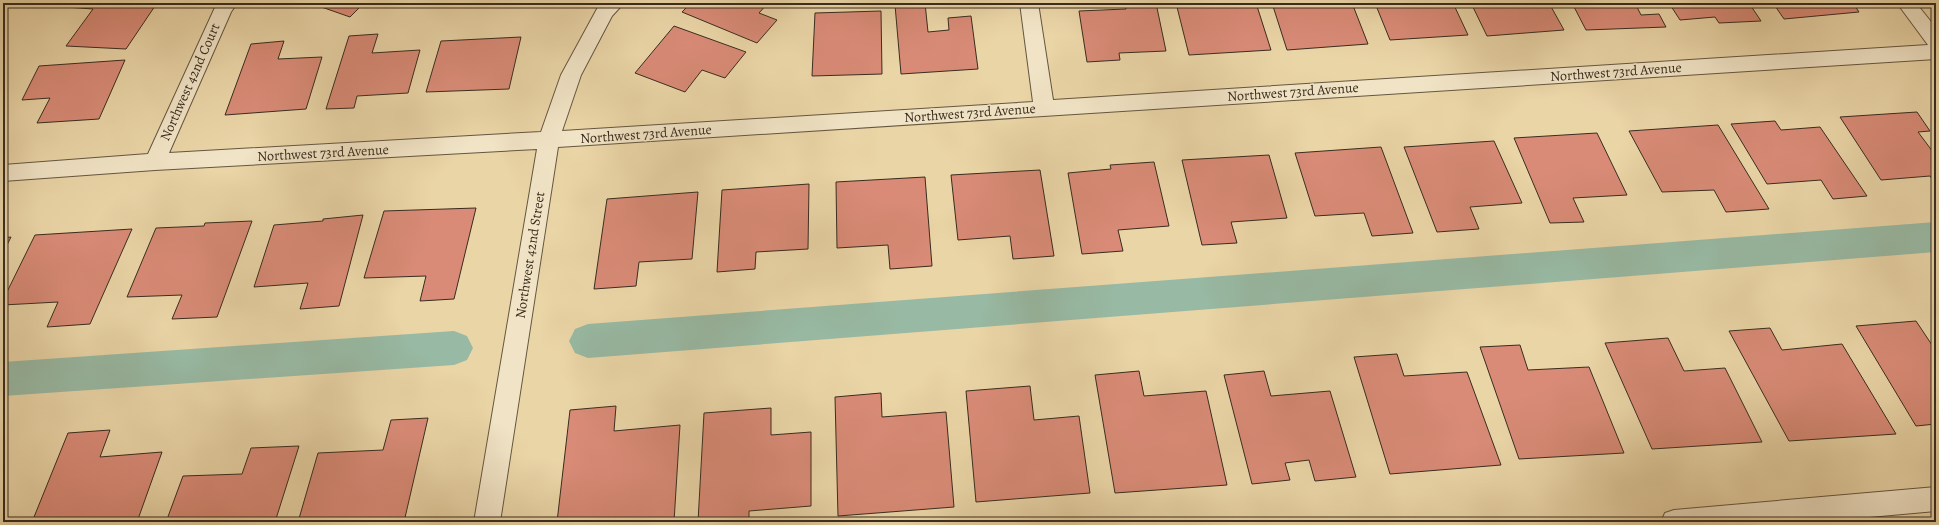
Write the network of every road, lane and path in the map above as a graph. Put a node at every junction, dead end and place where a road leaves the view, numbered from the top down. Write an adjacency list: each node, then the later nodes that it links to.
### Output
1 (228, 3): 9 (street, Northwest 42nd Court)
2 (615, 3): 8 (street, Northwest 42nd Street)
3 (1029, 3): 7 (street)
4 (1906, 3): 5 (street)
5 (1936, 42)
6 (1936, 52): 7 (street, Northwest 73rd Avenue)
7 (1044, 108): 8 (street, Northwest 73rd Avenue)
8 (549, 140): 9 (street, Northwest 73rd Avenue); 12 (street, Northwest 42nd Street)
9 (155, 162): 10 (street, Northwest 73rd Avenue)
10 (3, 173)
11 (1936, 499): 13 (street)
12 (487, 522)
13 (1674, 522)

